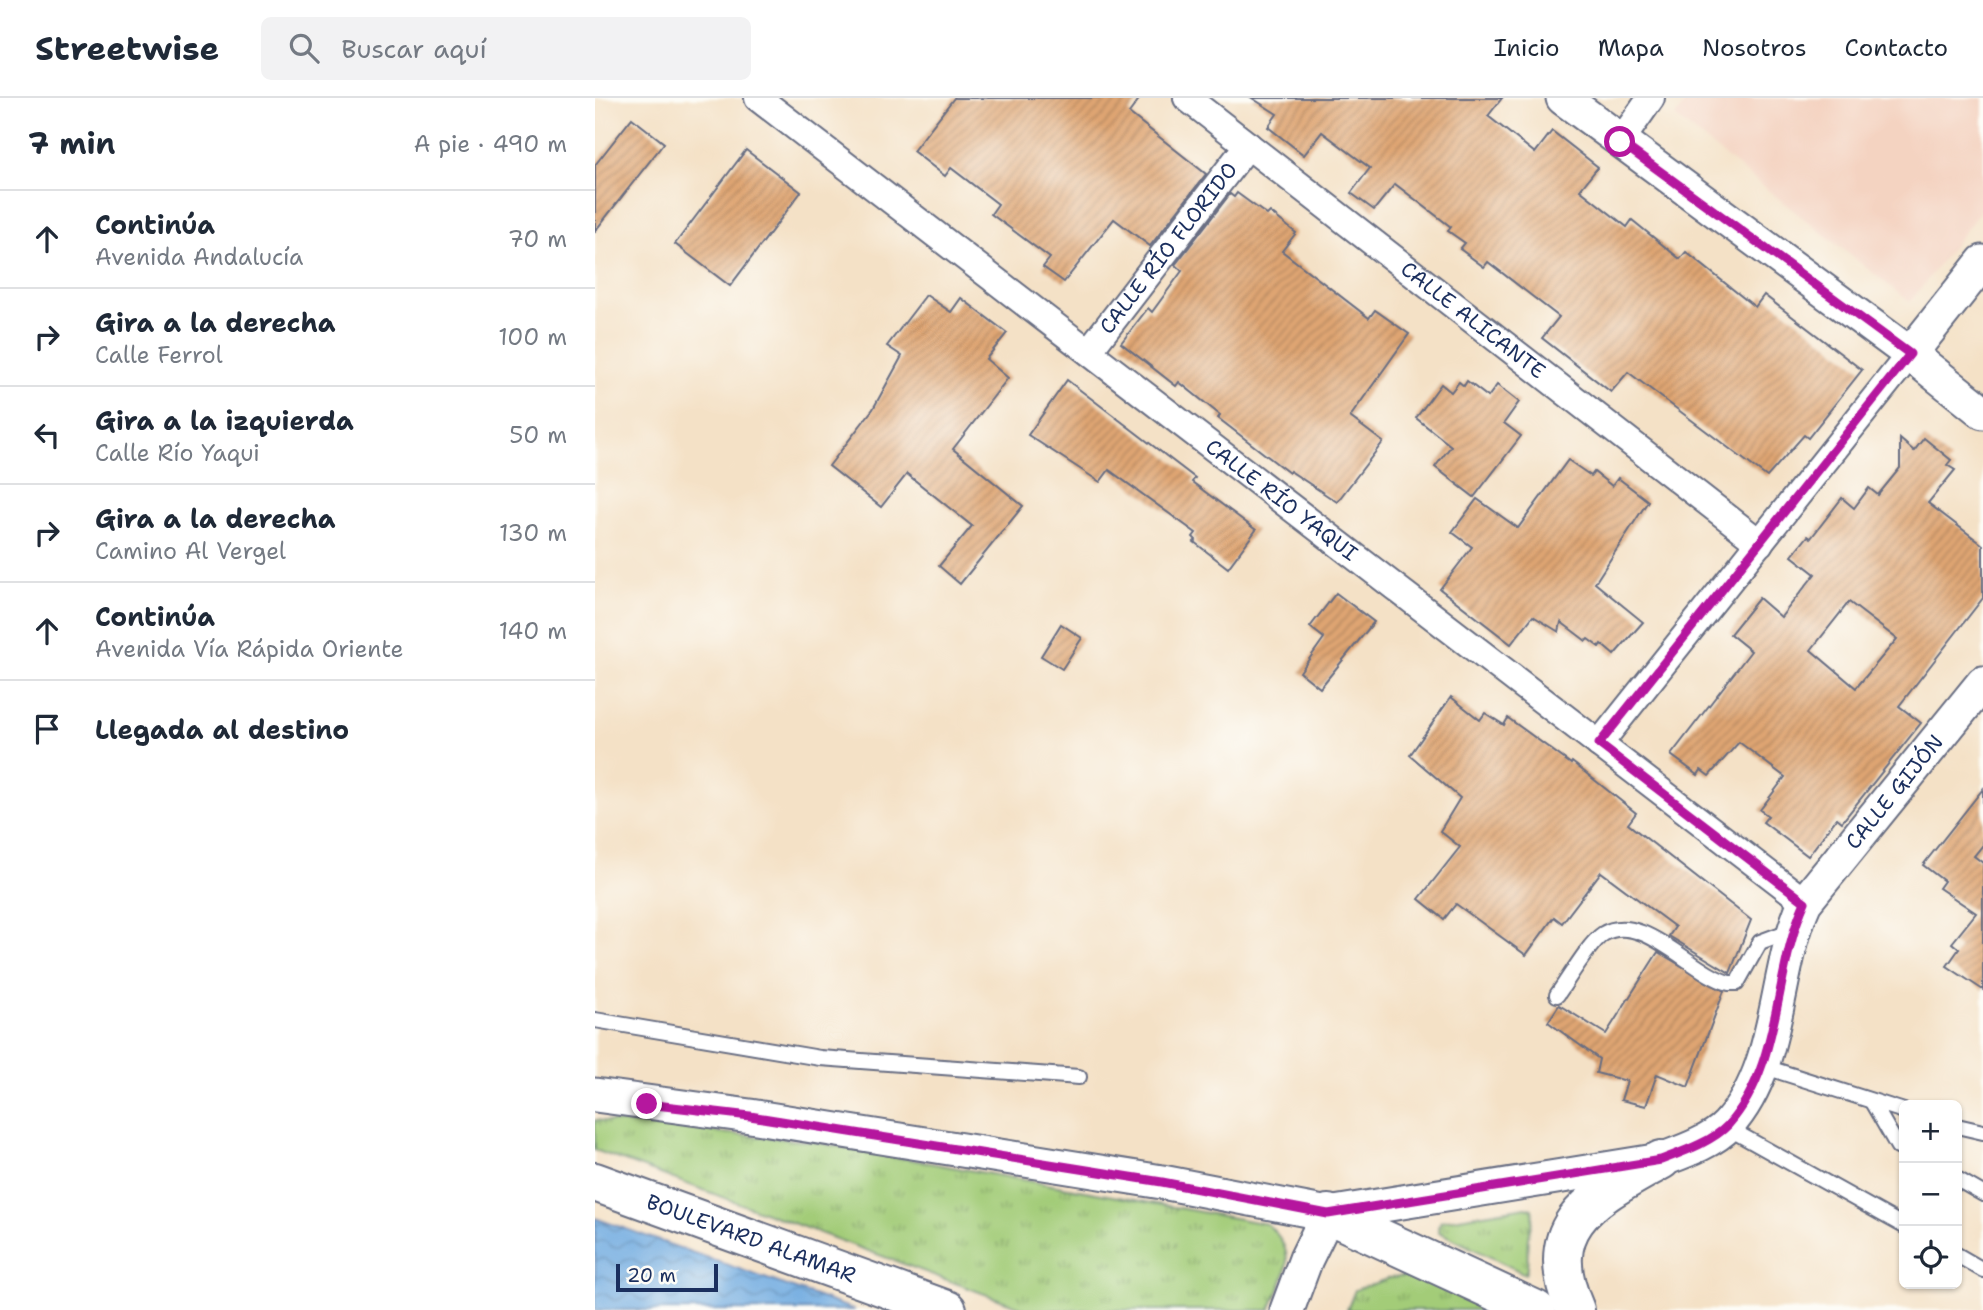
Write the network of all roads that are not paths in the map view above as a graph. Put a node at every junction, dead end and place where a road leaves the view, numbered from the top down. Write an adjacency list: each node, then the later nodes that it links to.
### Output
1 (758, 98): 8 (street, CALLE RÍO YAQUI)
2 (1187, 98): 6 (street, CALLE ALICANTE)
3 (1563, 98): 5 (street)
4 (1651, 98): 5 (street)
5 (1620, 142): 9 (street)
6 (1248, 145): 8 (street, CALLE RÍO FLORIDO); 11 (street, CALLE ALICANTE)
7 (1983, 262): 9 (street)
8 (1089, 351): 13 (street, CALLE RÍO YAQUI)
9 (1910, 354): 10 (street); 11 (street)
10 (1983, 412)
11 (1760, 543): 13 (street)
12 (1983, 683): 14 (street, CALLE GIJÓN)
13 (1599, 744): 14 (street, CALLE RÍO YAQUI)
14 (1798, 916): 15 (lane); 17 (street)
15 (1557, 995)
16 (595, 1020): 18 (lane)
17 (1762, 1066): 20 (lane); 22 (street)
18 (1079, 1077)
19 (595, 1095): 30 (street)
20 (1872, 1102): 21 (lane); 25 (lane)
21 (1899, 1110)
22 (1726, 1127): 26 (street); 31 (lane)
23 (1962, 1127): 24 (lane)
24 (1983, 1132)
25 (1899, 1148)
26 (1661, 1160): 30 (street); 37 (highway)
27 (595, 1182): 34 (highway, BOULEVARD ALAMAR)
28 (1962, 1182): 29 (lane)
29 (1983, 1194)
30 (1328, 1214): 35 (street); 36 (highway)
31 (1899, 1223)
32 (1962, 1258): 33 (lane)
33 (1983, 1270)
34 (947, 1310)
35 (1287, 1310)
36 (1536, 1310)
37 (1575, 1310)

